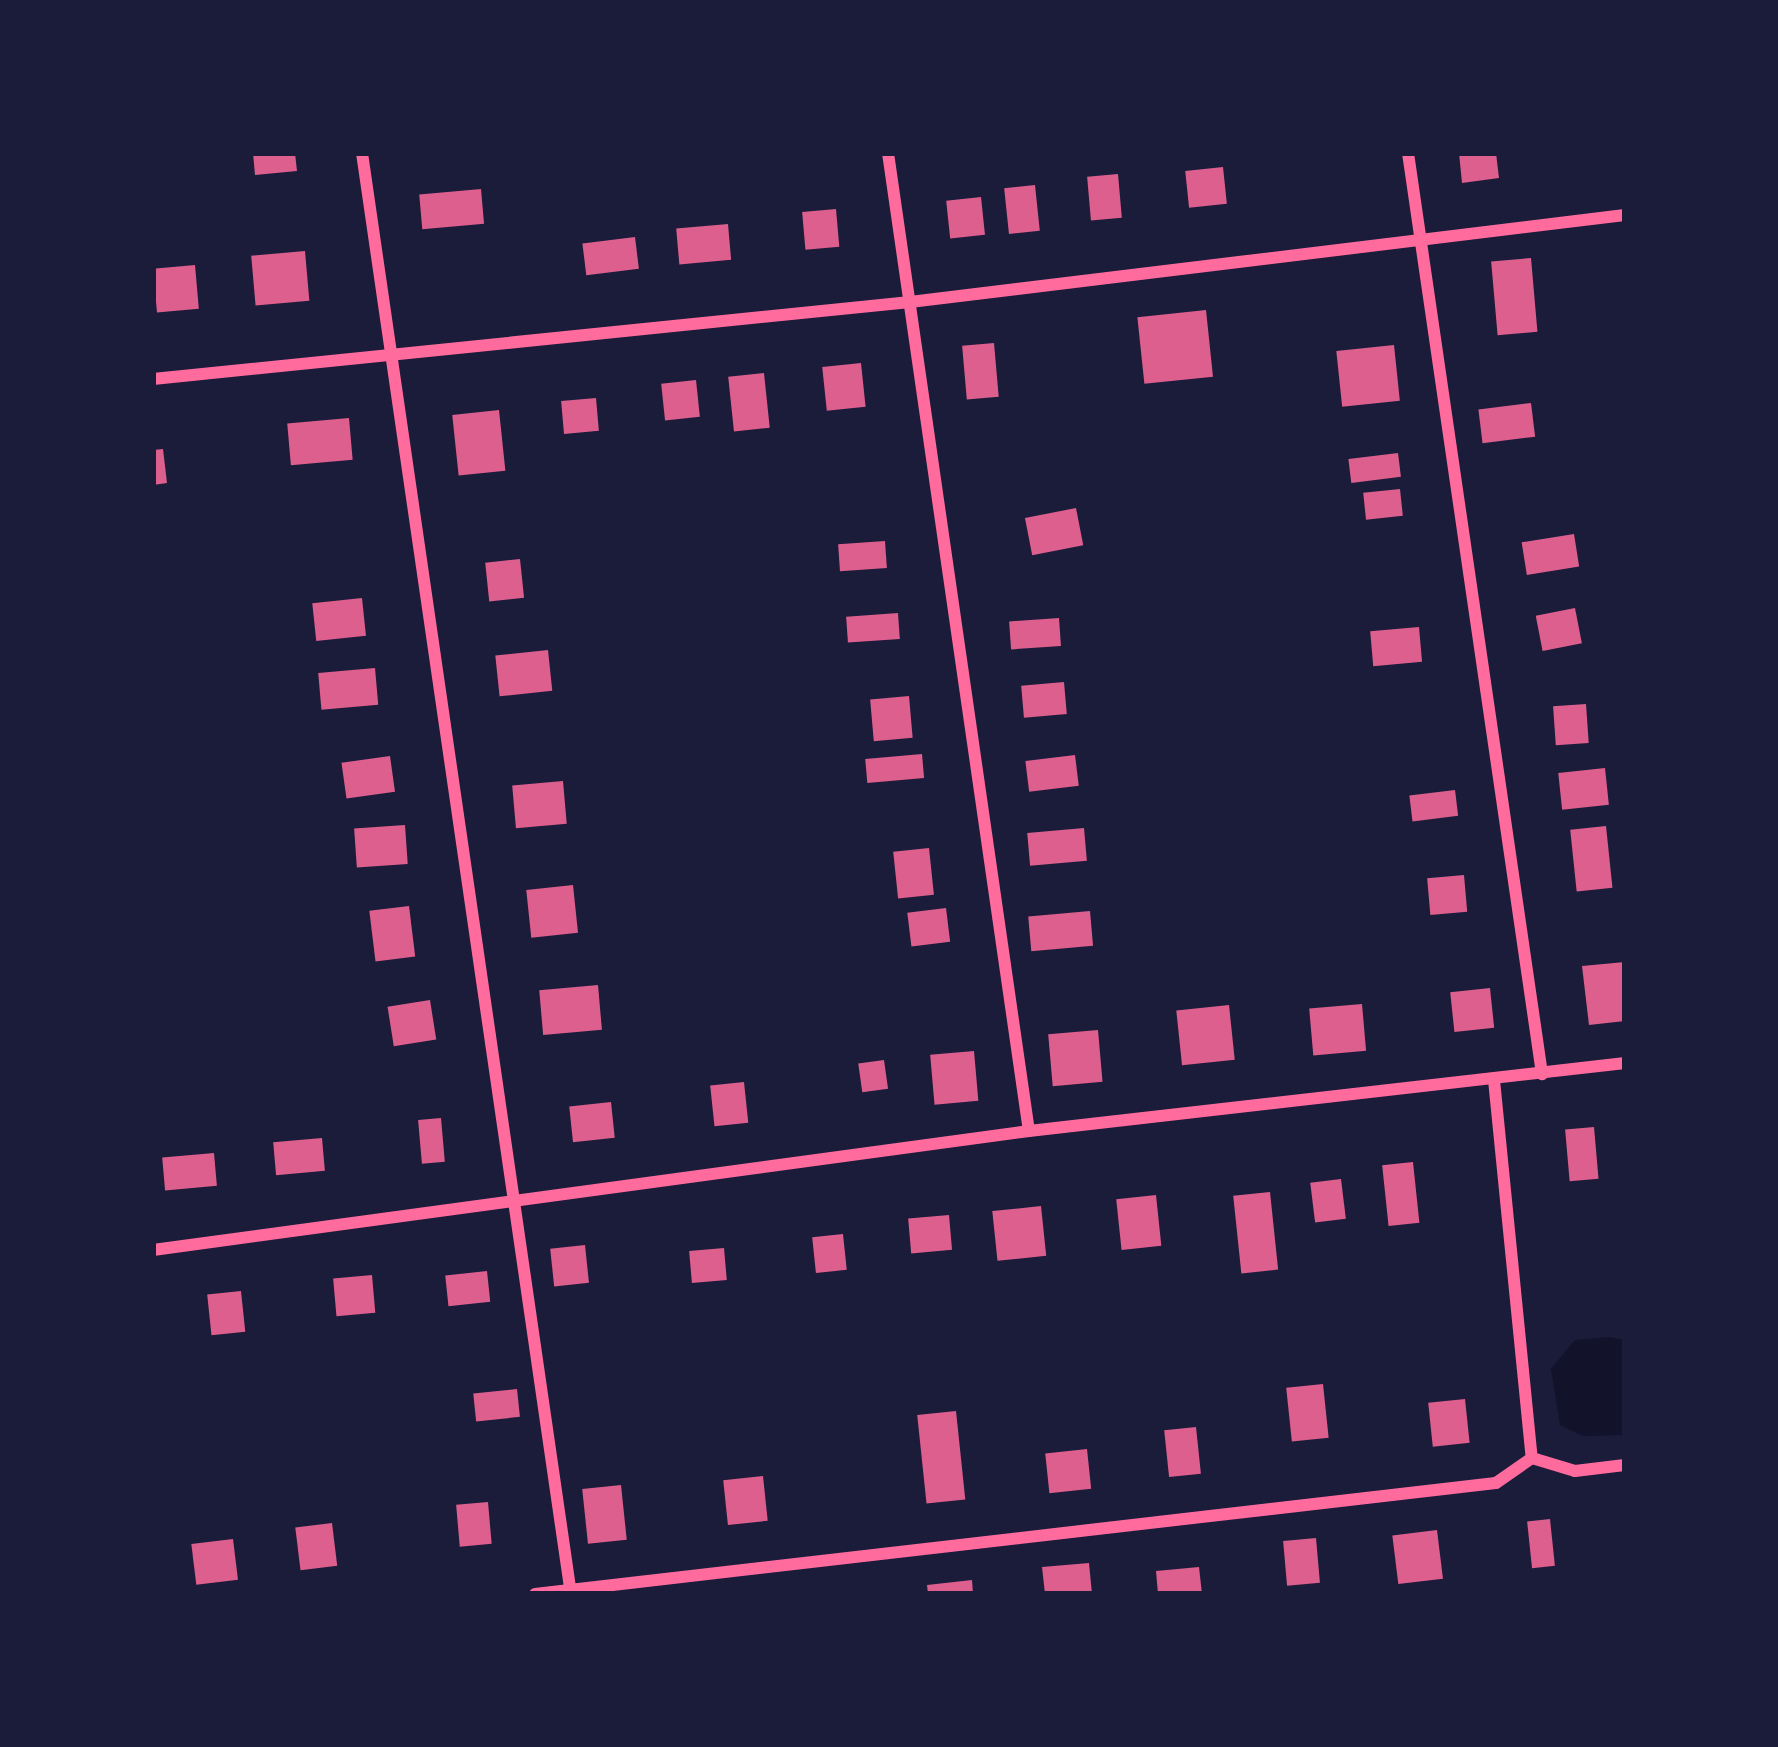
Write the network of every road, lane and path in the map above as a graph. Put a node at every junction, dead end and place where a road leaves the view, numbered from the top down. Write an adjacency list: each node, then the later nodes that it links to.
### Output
1 (362, 153): 7 (street)
2 (888, 153): 6 (street)
3 (1408, 153): 5 (street)
4 (1625, 214): 5 (street)
5 (1421, 239): 6 (street); 10 (street)
6 (910, 302): 7 (street); 12 (street)
7 (394, 350): 8 (street); 13 (street)
8 (153, 379)
9 (1625, 1063): 10 (street)
10 (1542, 1074): 11 (street)
11 (1494, 1080): 12 (street); 15 (street)
12 (1029, 1131): 13 (street)
13 (515, 1205): 14 (street); 17 (street)
14 (153, 1250)
15 (1532, 1458): 16 (street); 17 (street)
16 (1625, 1465)
17 (570, 1589): 18 (street)
18 (535, 1594)

